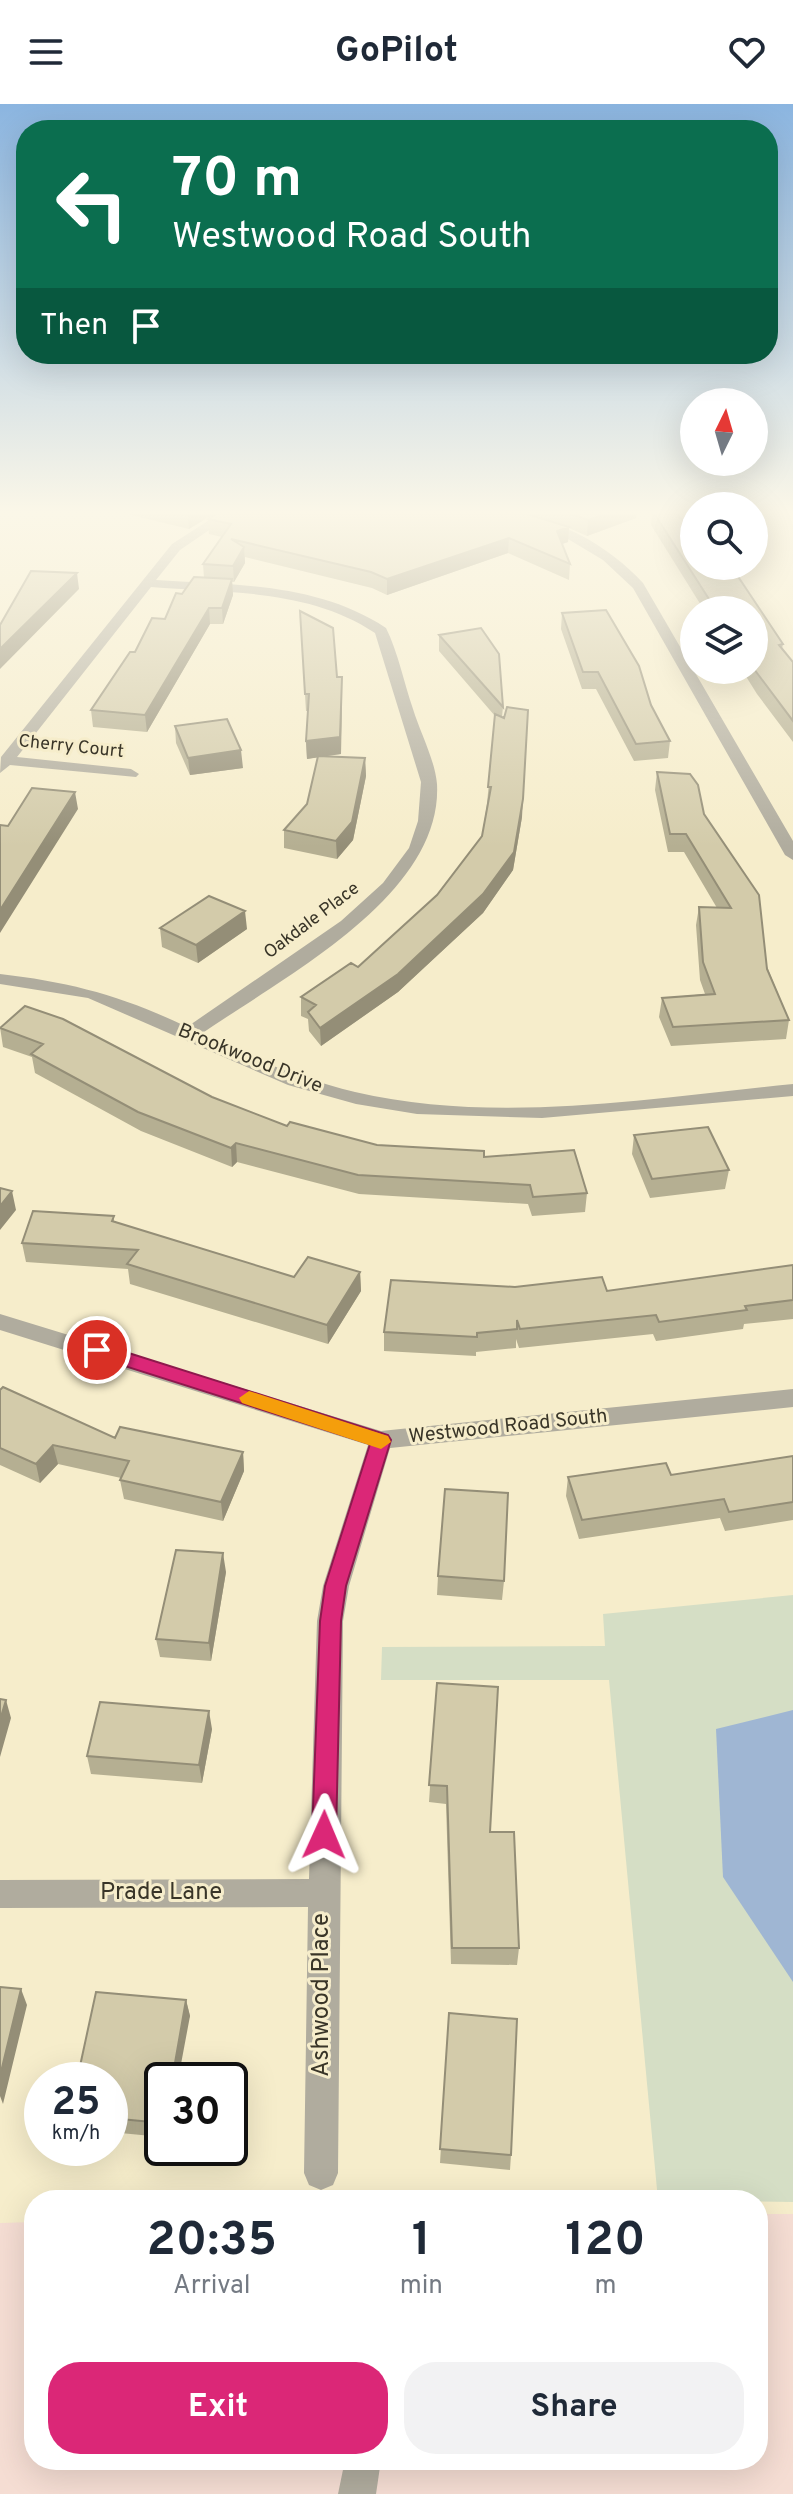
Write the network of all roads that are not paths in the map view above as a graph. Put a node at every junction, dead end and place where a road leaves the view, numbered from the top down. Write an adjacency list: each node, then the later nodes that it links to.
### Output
1 (112, 625): 4 (street)
2 (373, 625): 8 (street, Oakdale Place)
3 (660, 625): 6 (street)
4 (3, 764): 5 (street, Cherry Court)
5 (131, 774)
6 (793, 855)
7 (0, 979): 8 (street, Brookwood Drive)
8 (187, 1035): 9 (street, Brookwood Drive)
9 (793, 1090)
10 (0, 1322): 12 (street, Westwood Road South)
11 (793, 1398): 12 (street, Westwood Road South)
12 (381, 1440): 13 (street, Ashwood Place)
13 (323, 1893): 14 (street, Prade Lane); 15 (street, Ashwood Place)
14 (0, 1894)
15 (321, 2173)
16 (361, 2470): 17 (street)
17 (357, 2494)

